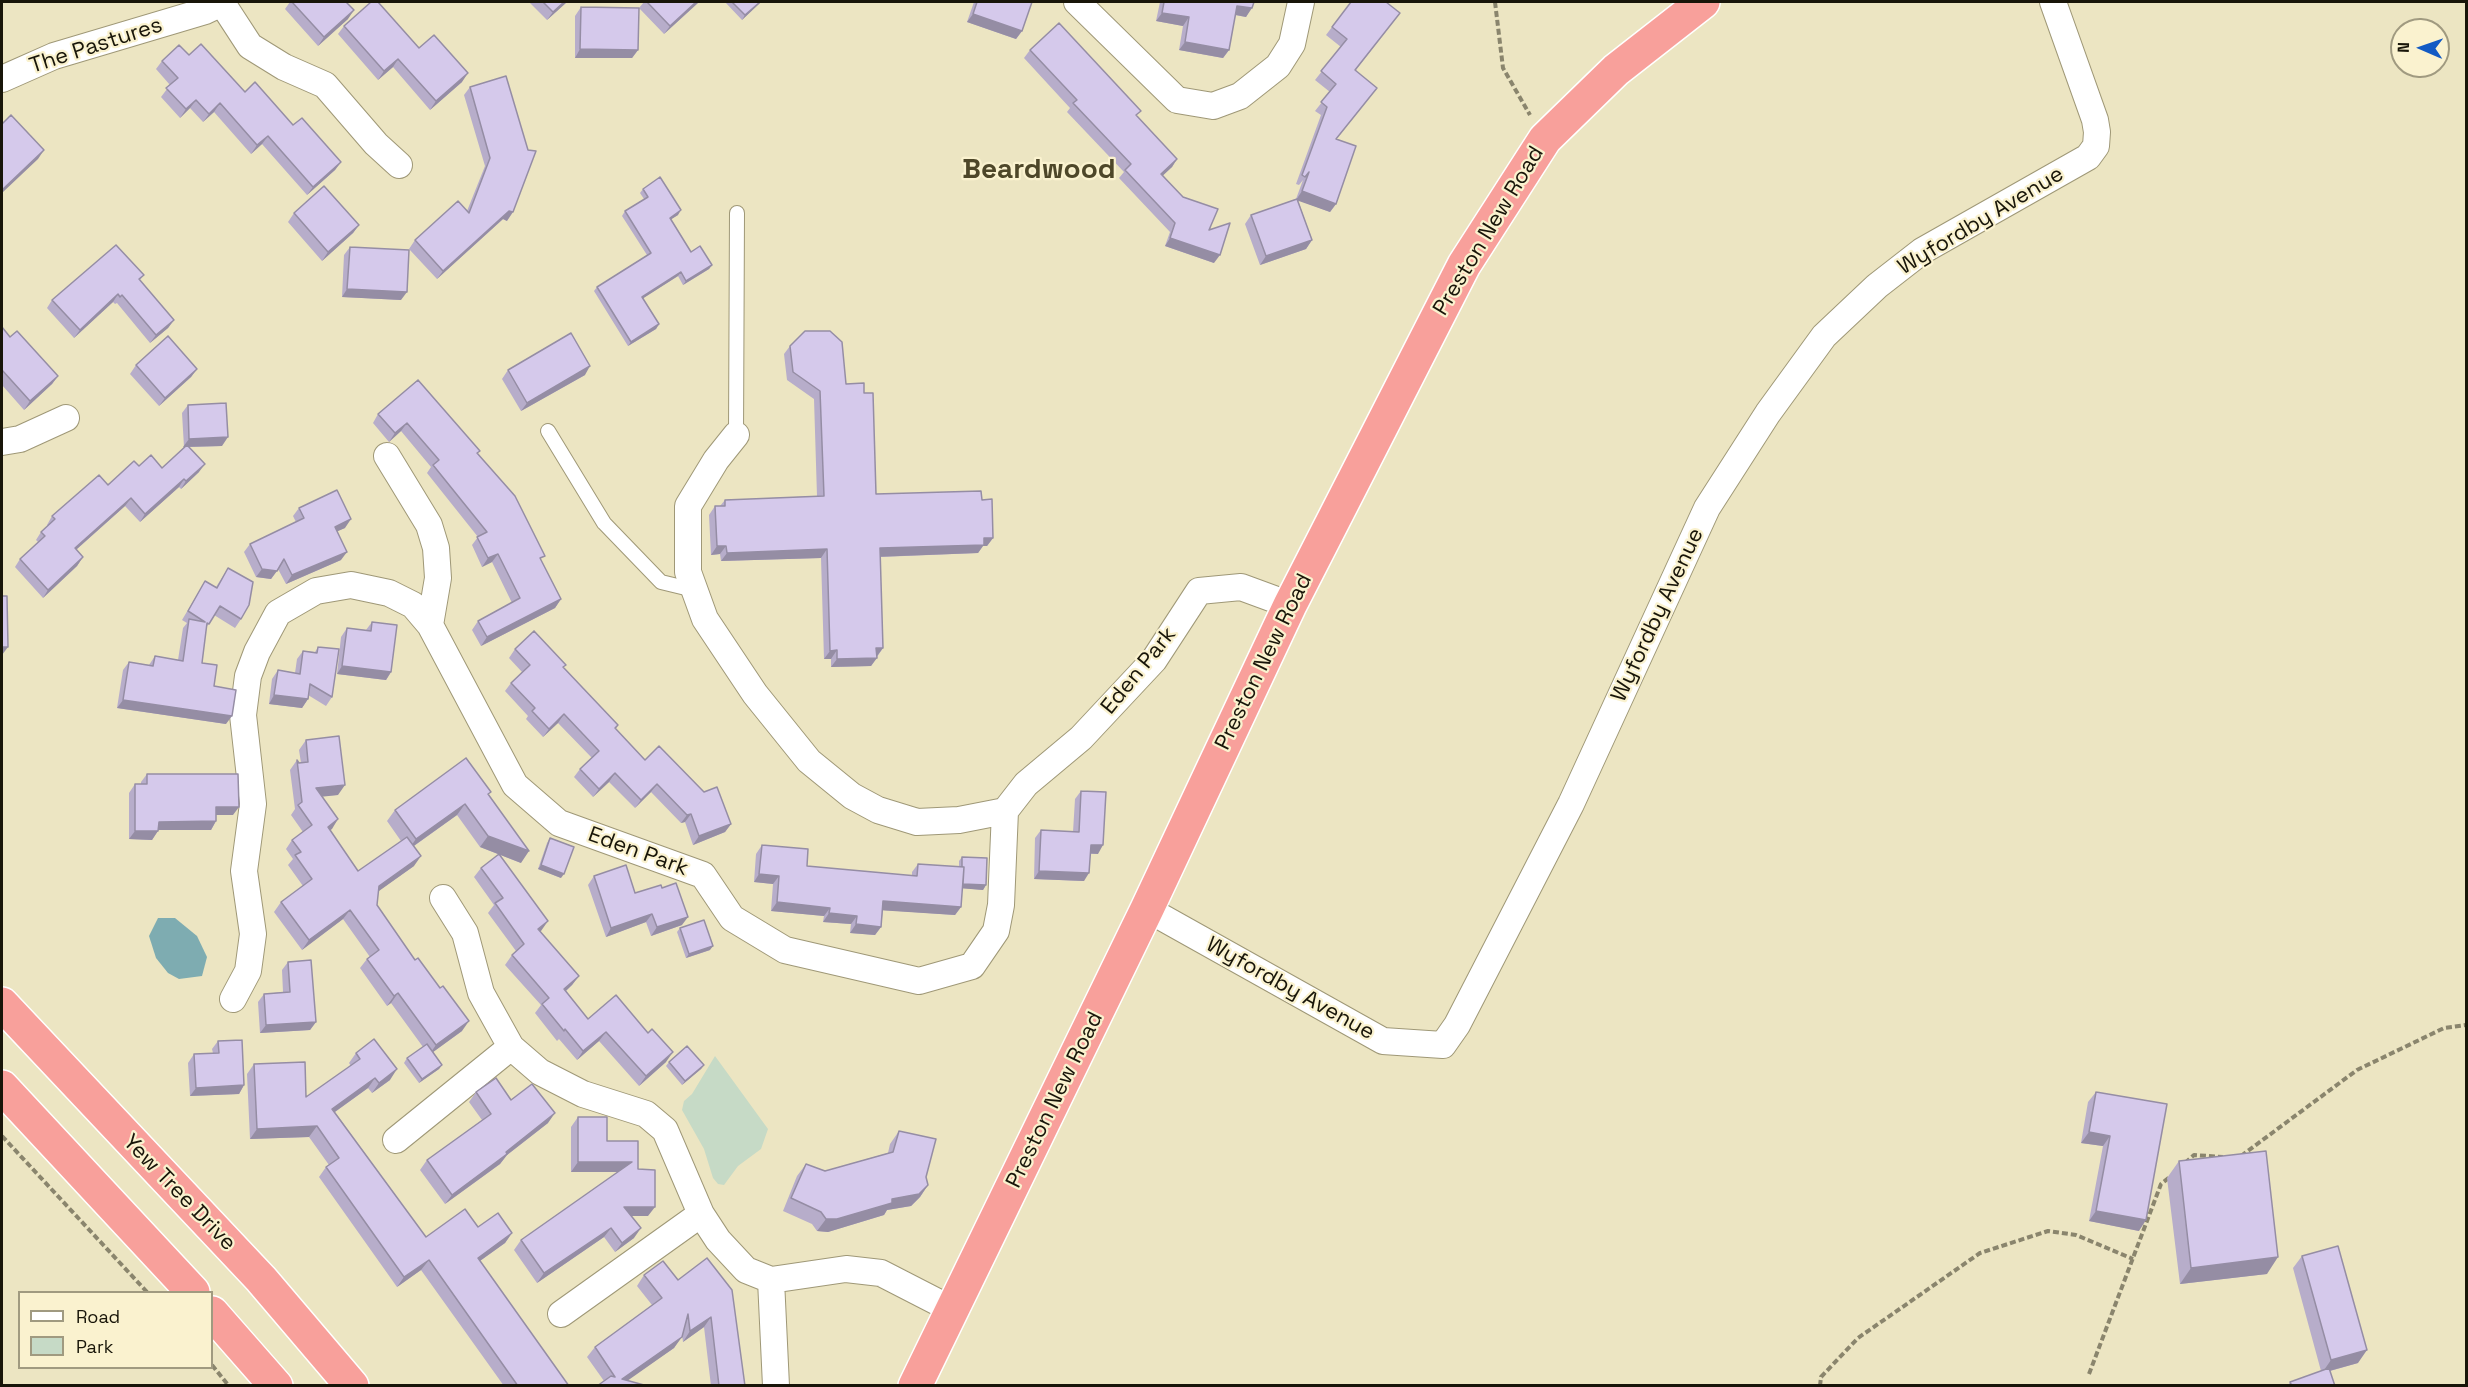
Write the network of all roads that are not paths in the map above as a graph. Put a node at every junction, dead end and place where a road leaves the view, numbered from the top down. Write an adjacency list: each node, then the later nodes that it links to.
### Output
1 (223, 2): 6 (street, The Pastures); 7 (street)
2 (1077, 2): 3 (street)
3 (1301, 2)
4 (1703, 2): 15 (highway, Preston New Road)
5 (2053, 2): 19 (street, Wyfordby Avenue)
6 (2, 79)
7 (399, 165)
8 (737, 213): 11 (lane)
9 (66, 418): 12 (street)
10 (548, 431): 14 (lane)
11 (736, 435): 14 (street)
12 (2, 442)
13 (387, 456): 16 (street)
14 (694, 590): 17 (street)
15 (1290, 605): 17 (street, Eden Park); 19 (highway, Preston New Road)
16 (430, 625): 17 (street, Eden Park); 20 (street, Eden Park)
17 (1005, 811)
18 (443, 897): 22 (street)
19 (1147, 909): 28 (highway, Preston New Road)
20 (233, 999)
21 (2, 1004): 32 (highway, Yew Tree Drive)
22 (512, 1047): 24 (street); 25 (street)
23 (2, 1087): 27 (highway)
24 (396, 1140)
25 (701, 1214): 26 (street); 30 (street)
26 (771, 1280): 28 (street); 33 (street)
27 (191, 1291)
28 (953, 1310): 34 (highway, Preston New Road)
29 (213, 1314): 31 (highway)
30 (561, 1314)
31 (276, 1386)
32 (352, 1386)
33 (776, 1386)
34 (915, 1386)

